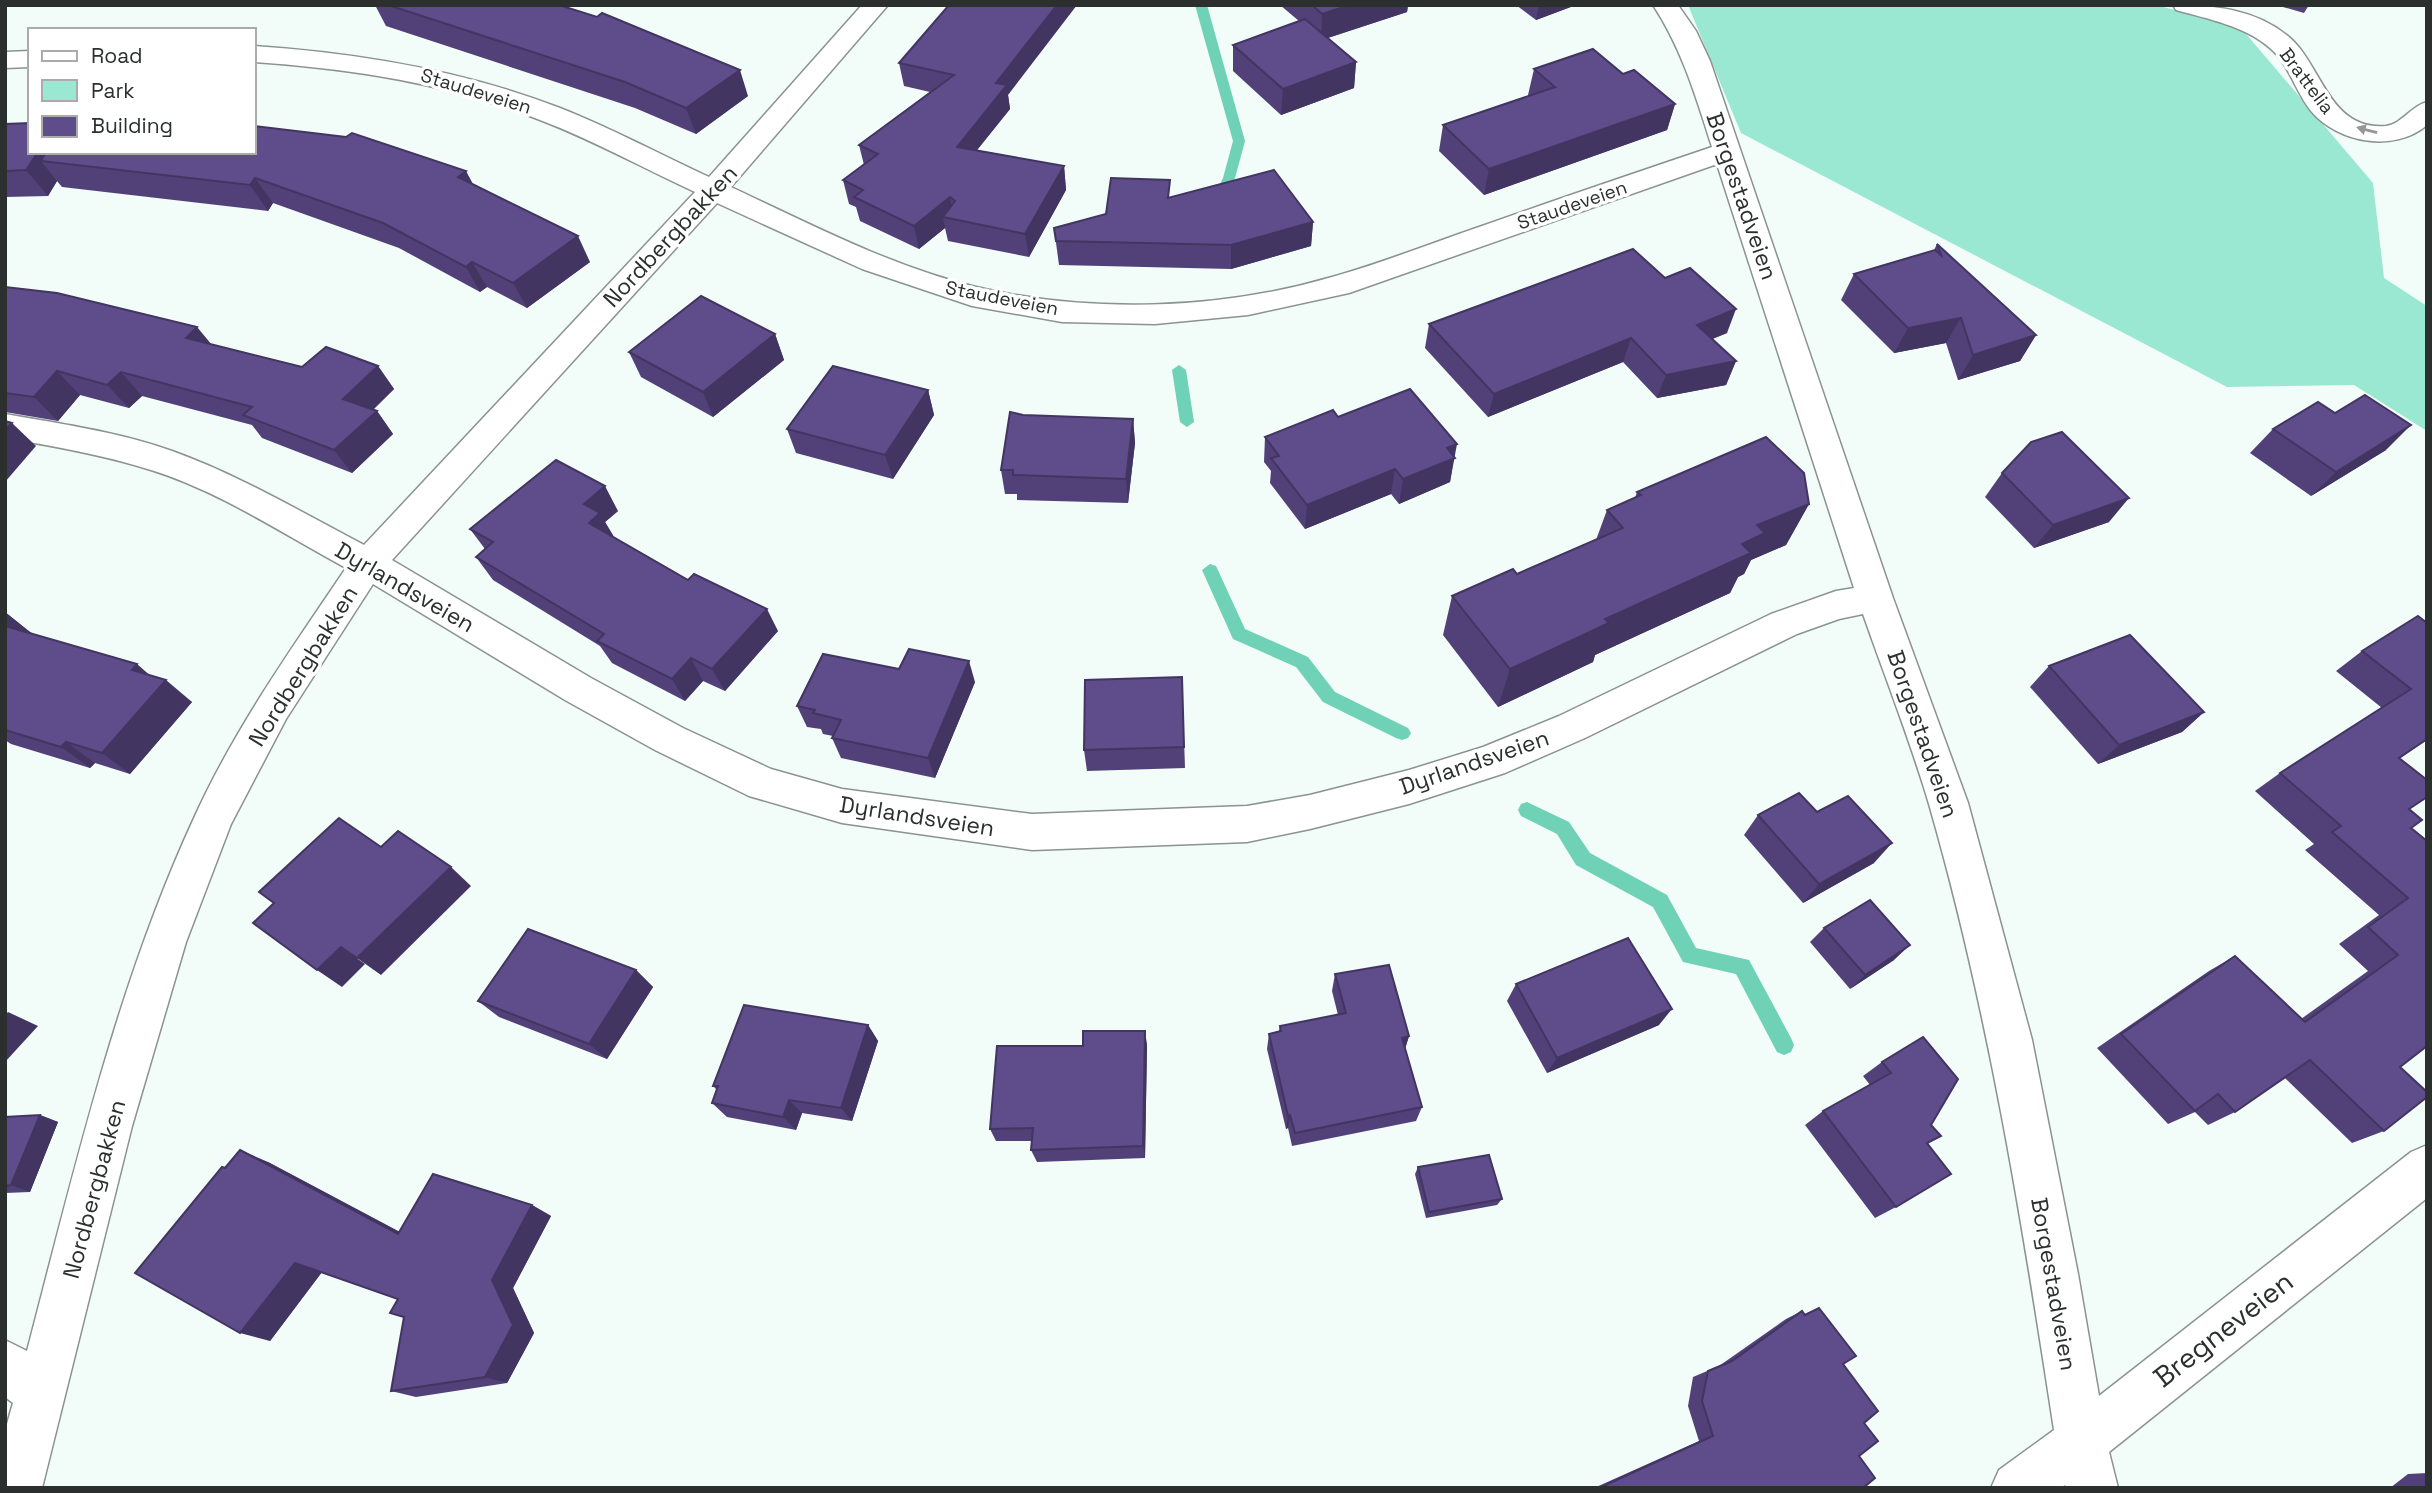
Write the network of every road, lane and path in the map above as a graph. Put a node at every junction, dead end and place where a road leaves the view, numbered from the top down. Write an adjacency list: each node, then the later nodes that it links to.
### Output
1 (876, 5): 9 (street, Nordbergbakken)
2 (1665, 5): 8 (street, Borgestadveien)
3 (2185, 5): 7 (street, Brattelia, one-way to 3)
4 (256, 54): 9 (street, Staudeveien)
5 (28, 59): 6 (street)
6 (5, 60)
7 (2427, 110)
8 (1726, 151): 9 (street, Staudeveien); 12 (street, Borgestadveien)
9 (713, 190): 11 (street, Nordbergbakken)
10 (5, 426): 11 (street, Dyrlandsveien)
11 (368, 563): 12 (street, Dyrlandsveien); 14 (street, Nordbergbakken)
12 (1875, 598): 15 (street, Borgestadveien)
13 (2427, 1168): 15 (street, Bregneveien)
14 (22, 1379): 16 (street, Nordbergbakken)
15 (2081, 1442): 17 (street, Bregneveien); 18 (street, Borgestadveien)
16 (16, 1488)
17 (2017, 1488)
18 (2092, 1488)

